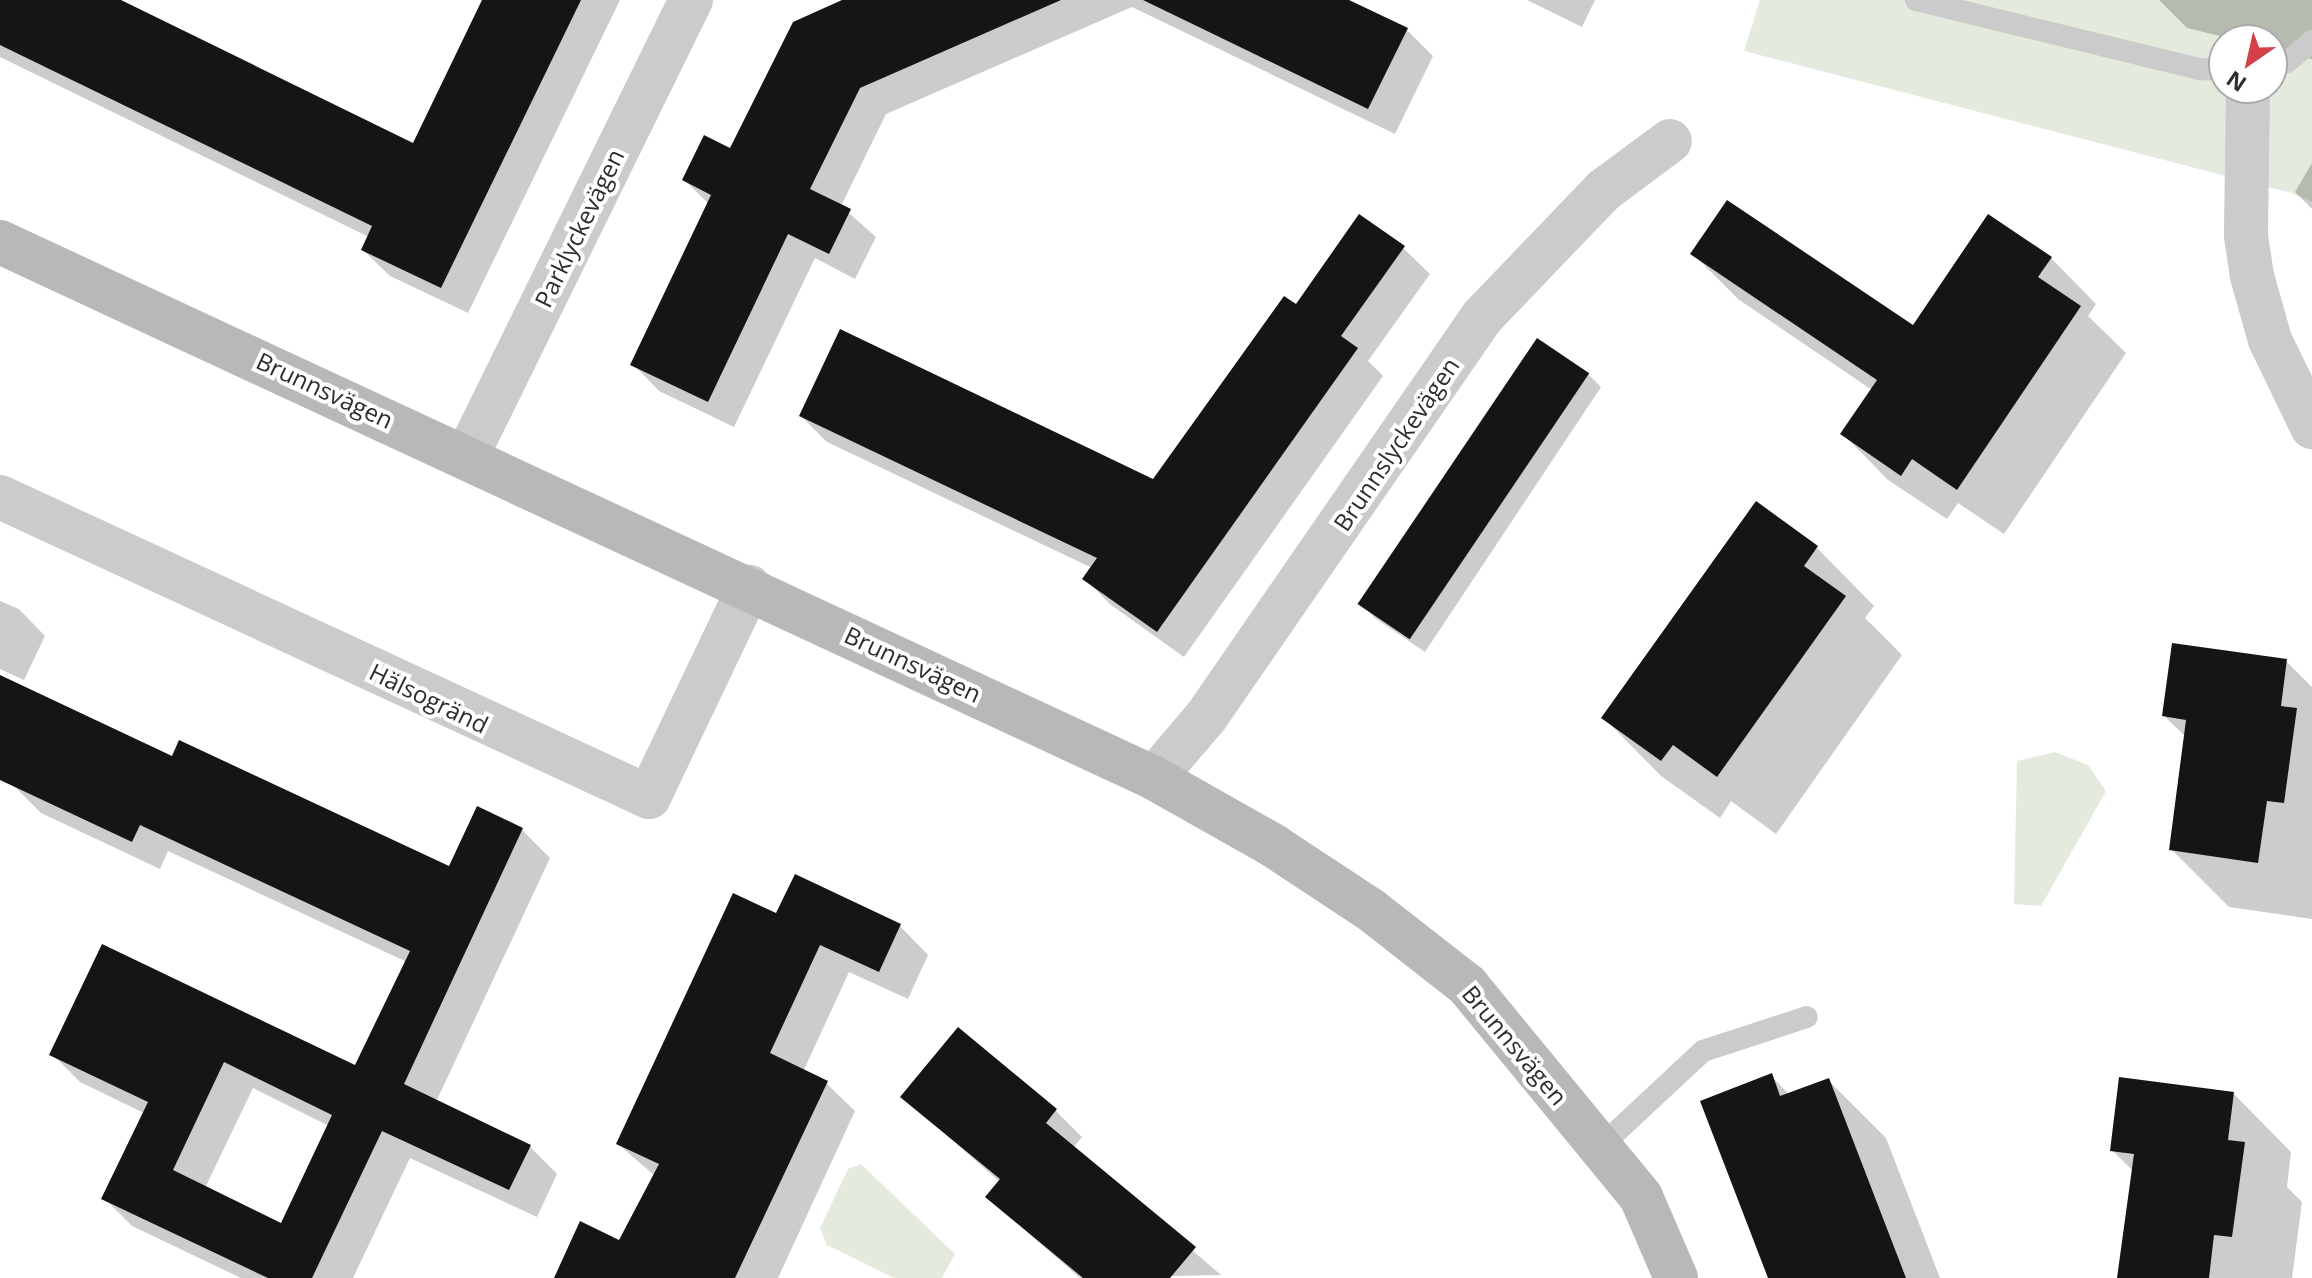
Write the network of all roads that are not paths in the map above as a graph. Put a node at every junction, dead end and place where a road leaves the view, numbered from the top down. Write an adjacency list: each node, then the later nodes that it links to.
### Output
1 (691, 0): 10 (street, Parklyckevägen)
2 (1916, 0): 5 (lane)
3 (2312, 41): 4 (lane)
4 (2288, 61)
5 (2208, 69)
6 (2248, 104): 9 (street)
7 (1670, 141): 13 (street, Brunnslyckevägen)
8 (0, 242): 10 (street, Brunnsvägen)
9 (2312, 427)
10 (467, 456): 12 (street, Brunnsvägen)
11 (0, 497): 12 (street, Hälsogränd)
12 (749, 587): 13 (street, Brunnsvägen)
13 (1154, 778): 15 (street, Brunnsvägen)
14 (1807, 1017): 15 (lane)
15 (1600, 1147): 16 (street, Brunnsvägen)
16 (1676, 1278)

